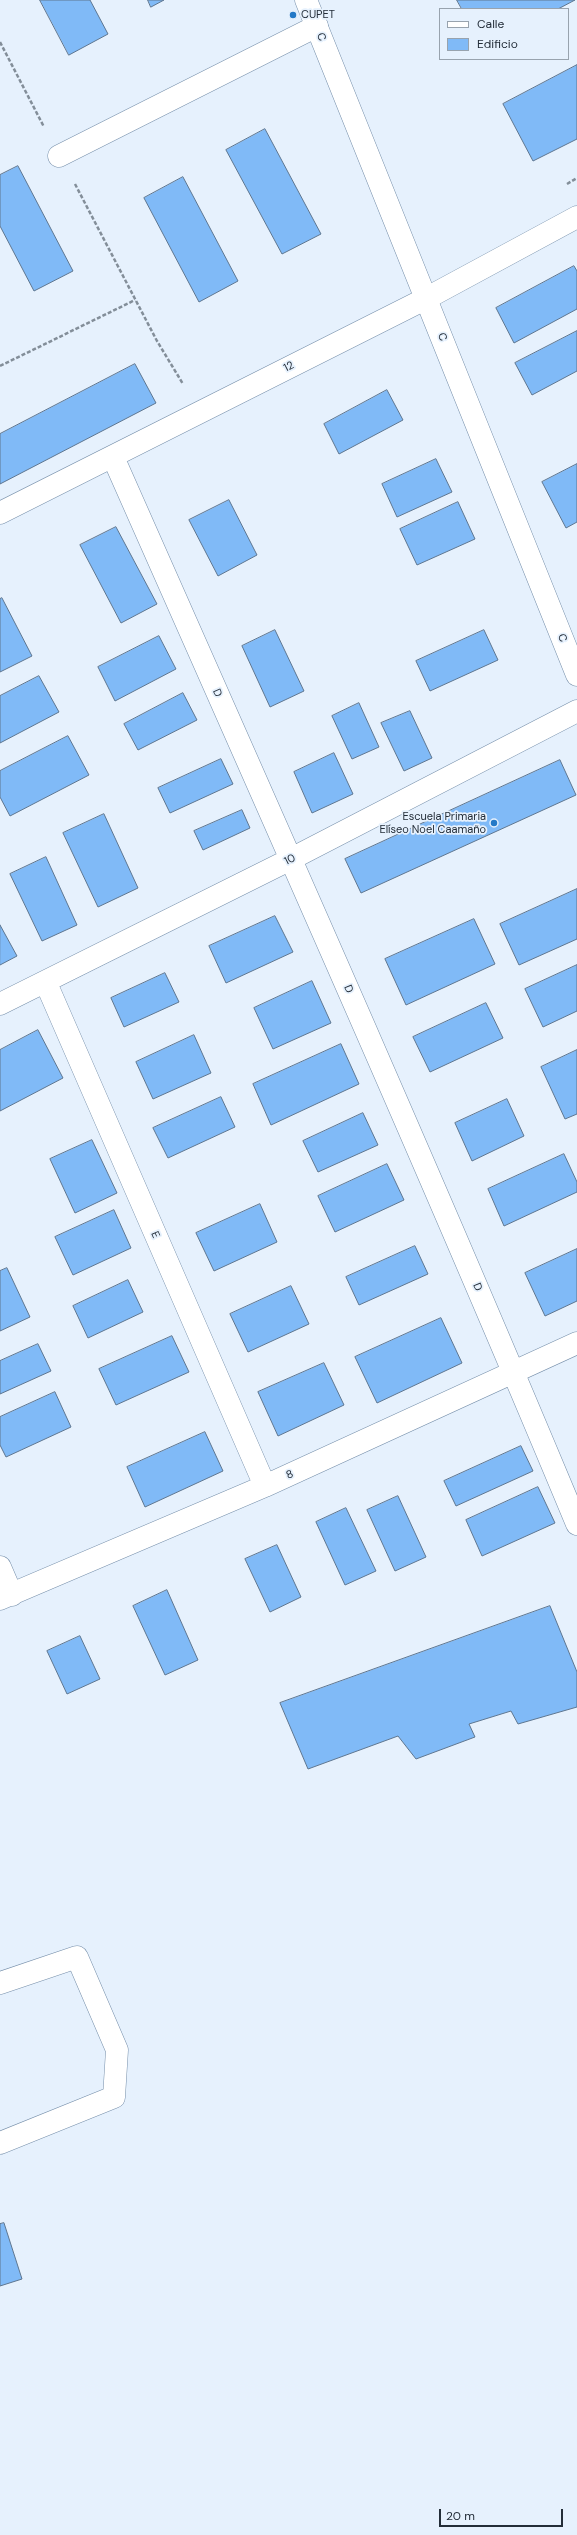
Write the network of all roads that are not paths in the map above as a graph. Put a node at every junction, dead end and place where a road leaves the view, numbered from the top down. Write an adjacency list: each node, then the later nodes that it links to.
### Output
1 (306, 0): 2 (street, C)
2 (317, 26): 3 (street); 5 (street, C)
3 (60, 156)
4 (577, 217): 5 (street, 12)
5 (427, 298): 6 (street, 12); 8 (street, C)
6 (113, 457): 7 (street, 12); 10 (street, D)
7 (0, 514)
8 (577, 675)
9 (577, 711): 10 (street, 10)
10 (291, 859): 11 (street, 10); 14 (street, D)
11 (46, 983): 12 (street, 10); 15 (street, E)
12 (0, 1004)
13 (577, 1343): 14 (street, 8)
14 (514, 1373): 15 (street, 8); 16 (street, D)
15 (265, 1486): 18 (street, 8)
16 (577, 1524)
17 (0, 1568): 18 (street)
18 (6, 1597)
19 (0, 1982): 20 (street)
20 (0, 2143)

